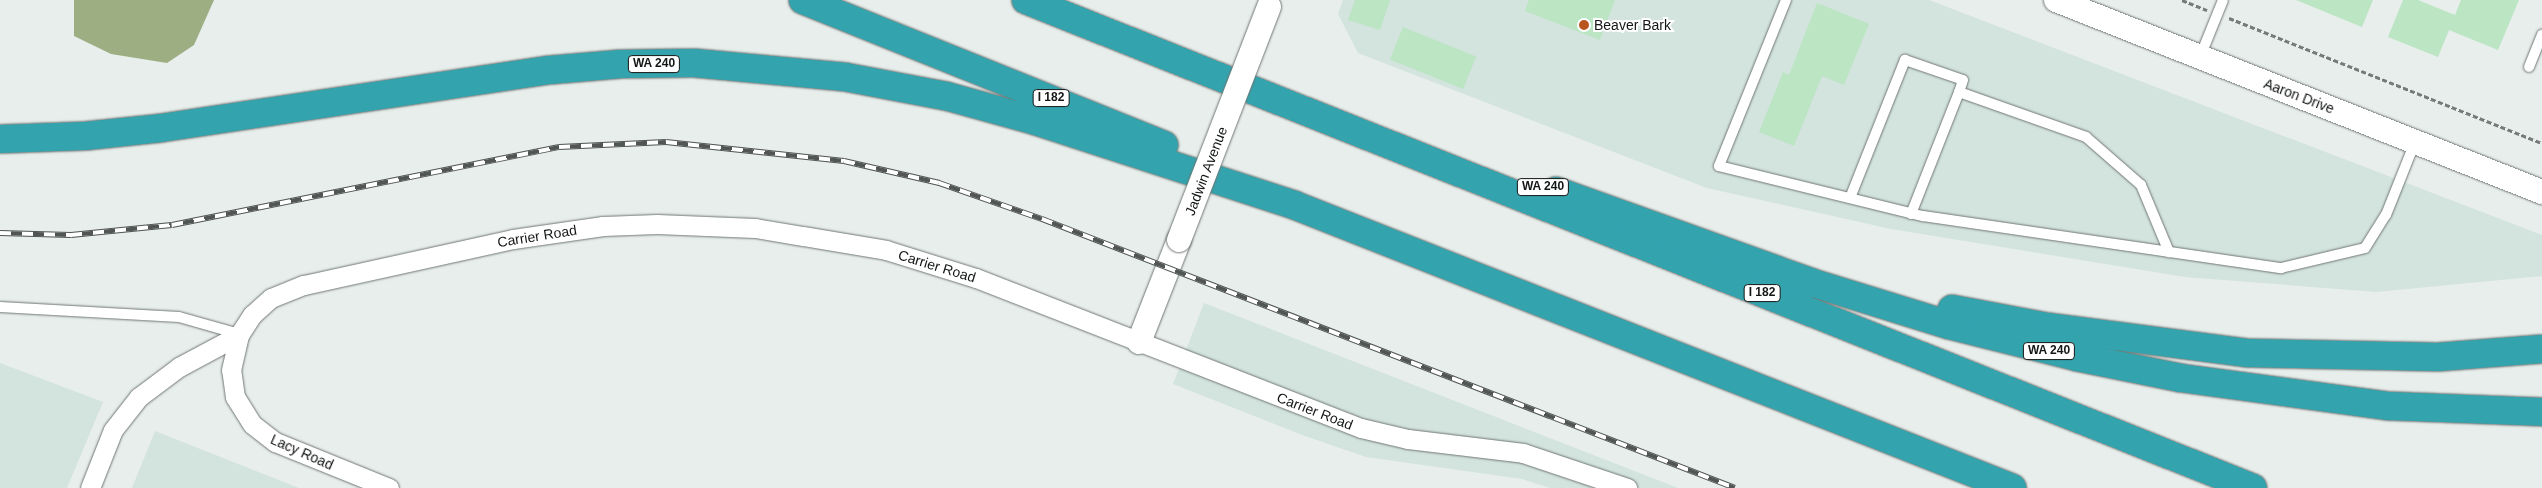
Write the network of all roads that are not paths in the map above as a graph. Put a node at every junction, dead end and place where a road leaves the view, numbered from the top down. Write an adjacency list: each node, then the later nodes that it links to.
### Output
1 (803, 0): 16 (highway, I 182)
2 (1026, 0): 11 (highway, I 182)
3 (1786, 0): 15 (lane)
4 (2056, 0): 8 (street, Aaron Drive)
5 (2223, 0): 8 (lane)
6 (1271, 4): 22 (street, Jadwin Avenue, bridge)
7 (2542, 35): 9 (lane)
8 (2200, 58): 13 (street, Aaron Drive)
9 (2529, 67)
10 (1959, 92): 15 (lane); 17 (lane); 18 (lane)
11 (1270, 97): 19 (highway, WA 240); 29 (highway, I 182)
12 (0, 139): 16 (highway, WA 240)
13 (2415, 142): 14 (street, Aaron Drive); 18 (lane)
14 (2542, 192)
15 (1850, 198): 17 (lane)
16 (1294, 205): 28 (highway, I 182)
17 (1911, 214): 18 (lane)
18 (2169, 252)
19 (1813, 283): 23 (highway); 24 (highway, WA 240)
20 (0, 308): 21 (lane)
21 (239, 335): 22 (street, Carrier Road); 25 (street); 26 (street, Lacy Road)
22 (1139, 342): 27 (street, Carrier Road)
23 (2542, 349)
24 (2542, 412)
25 (90, 488)
26 (389, 488)
27 (1627, 488)
28 (2012, 488)
29 (2253, 488)

